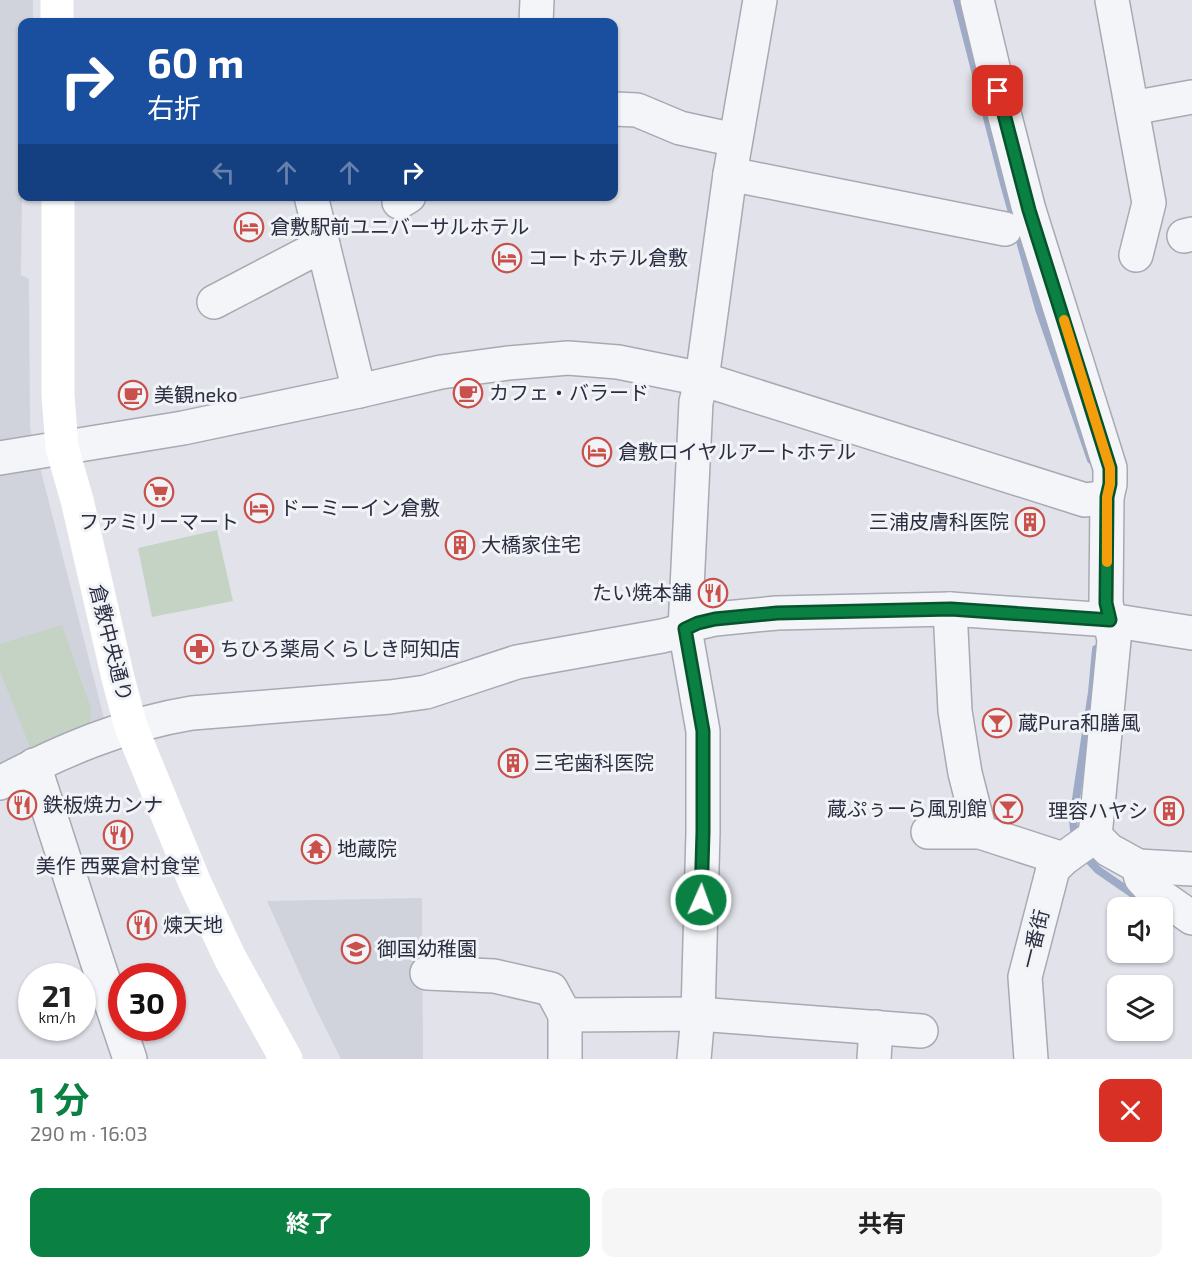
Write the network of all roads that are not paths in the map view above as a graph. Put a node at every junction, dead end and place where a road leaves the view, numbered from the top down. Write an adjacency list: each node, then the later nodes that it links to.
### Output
1 (57, 0): 6 (street)
2 (537, 0): 7 (street)
3 (760, 0): 11 (street)
4 (977, 0): 23 (street)
5 (1112, 0): 9 (street)
6 (57, 18)
7 (536, 18)
8 (1192, 97): 9 (street)
9 (1132, 108): 17 (street)
10 (618, 109): 11 (street)
11 (735, 140): 12 (street)
12 (730, 174): 15 (street); 19 (street)
13 (58, 201): 21 (street, 倉敷中央通り)
14 (312, 201): 16 (street)
15 (1005, 229)
16 (323, 245): 18 (street); 20 (street)
17 (1136, 255)
18 (214, 302)
19 (702, 380): 20 (street); 23 (street); 26 (street)
20 (359, 391): 21 (street)
21 (62, 448): 22 (street); 28 (street, 倉敷中央通り)
22 (0, 458)
23 (1107, 497): 25 (street)
24 (951, 609): 25 (street); 26 (street); 32 (street)
25 (1110, 620): 27 (street); 33 (street)
26 (685, 629): 28 (street); 38 (street)
27 (1192, 633)
28 (131, 727): 29 (street); 43 (street, 倉敷中央通り)
29 (34, 765): 30 (street); 42 (street)
30 (0, 783)
31 (928, 832): 32 (street)
32 (980, 832): 33 (street)
33 (1079, 848): 34 (street); 46 (street, 一番街)
34 (1137, 866): 35 (street); 36 (street)
35 (1192, 869)
36 (1192, 918)
37 (427, 974): 39 (street)
38 (698, 1014): 39 (street); 41 (street); 45 (street)
39 (565, 1015): 44 (street)
40 (921, 1031): 41 (street)
41 (875, 1043)
42 (130, 1059)
43 (286, 1059)
44 (565, 1059)
45 (694, 1059)
46 (1031, 1059)

